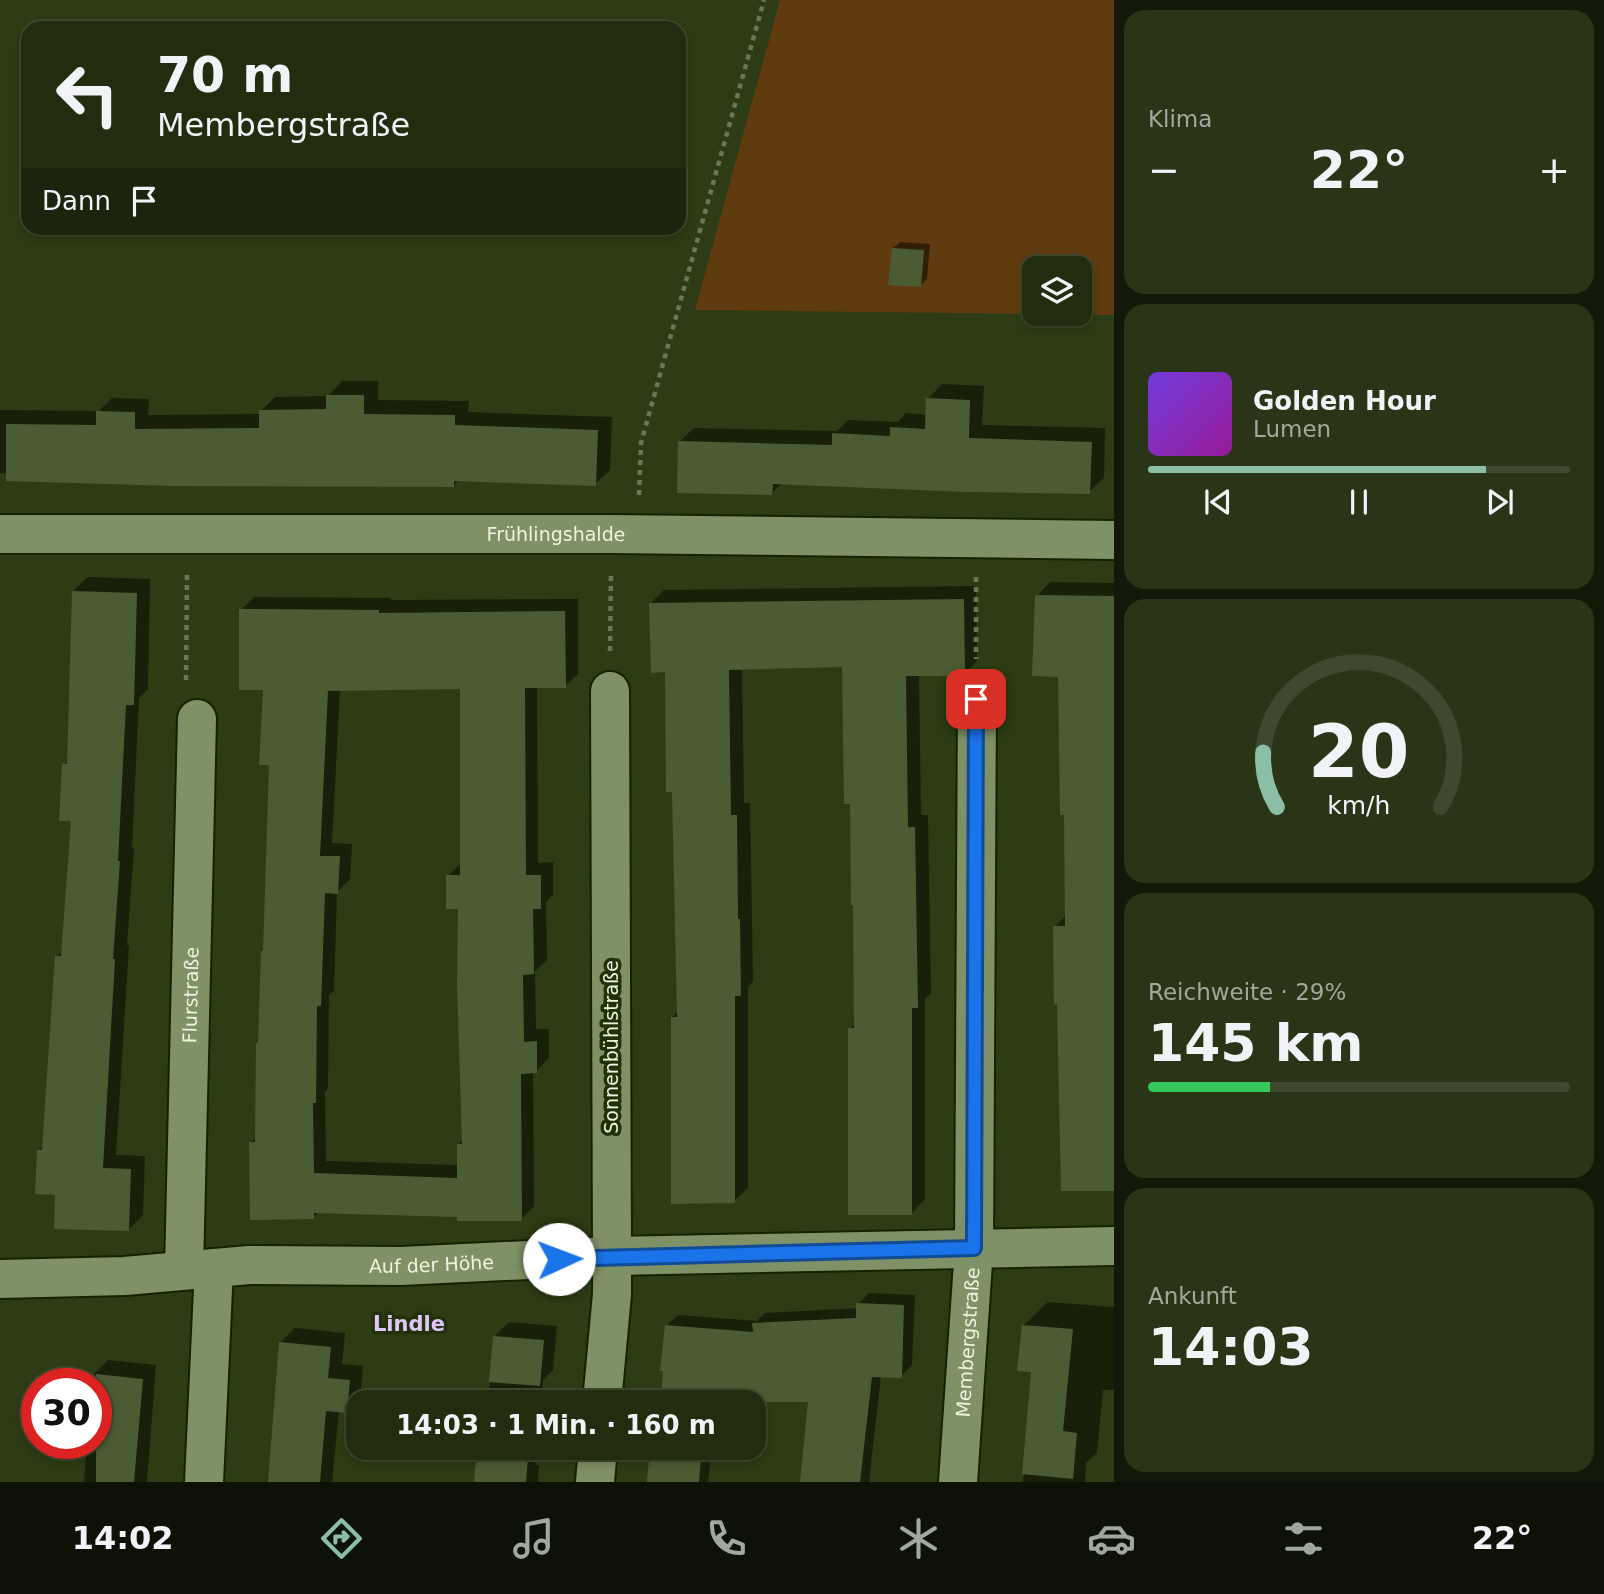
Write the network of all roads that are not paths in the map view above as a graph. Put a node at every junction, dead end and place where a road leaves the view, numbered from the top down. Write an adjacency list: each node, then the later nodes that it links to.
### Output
1 (0, 534): 2 (street, Frühlingshalde)
2 (1114, 540)
3 (610, 691): 8 (street, Sonnenbühlstraße)
4 (976, 699): 7 (street, Membergstraße)
5 (197, 719): 9 (street, Flurstraße)
6 (1114, 1247): 7 (street, Auf der Höhe)
7 (974, 1248): 8 (street, Auf der Höhe); 15 (street, Membergstraße)
8 (612, 1256): 9 (street, Auf der Höhe); 11 (street, Sonnenbühlstraße)
9 (199, 1269): 10 (street, Auf der Höhe); 13 (street, Flurstraße)
10 (0, 1279)
11 (603, 1390)
12 (597, 1460): 14 (street)
13 (204, 1482)
14 (595, 1482)
15 (958, 1482)

